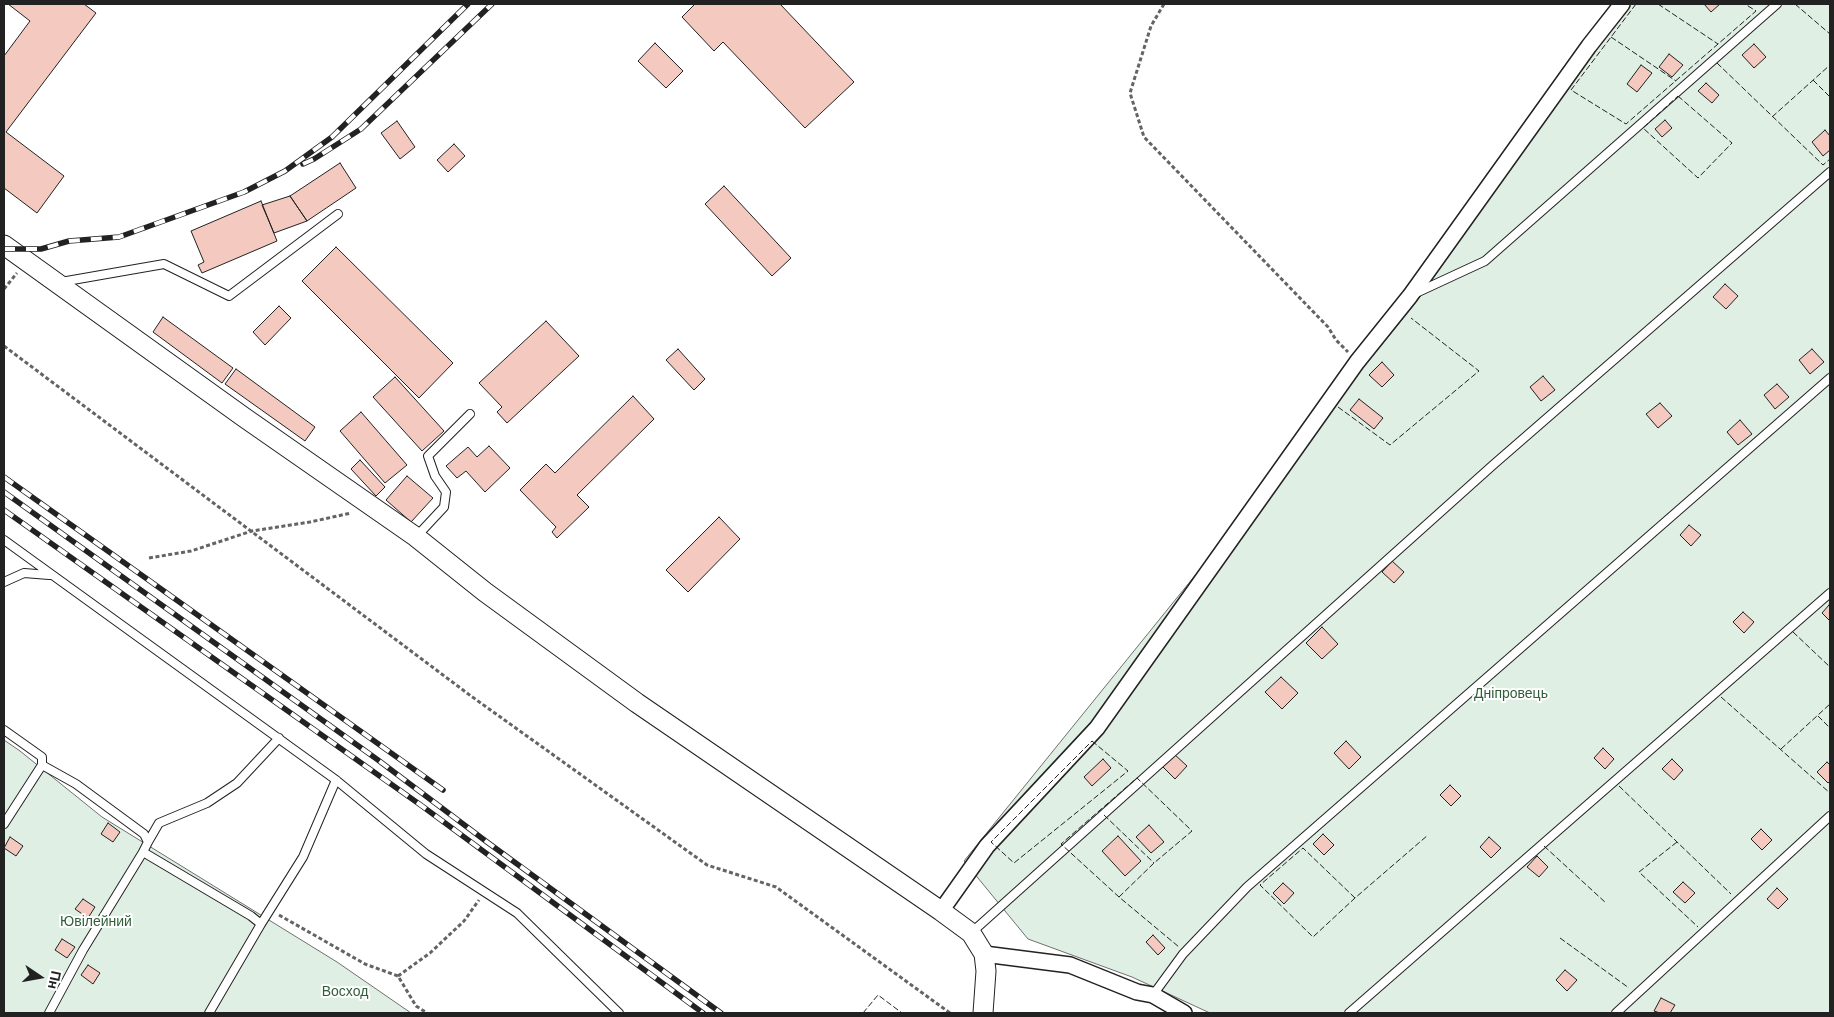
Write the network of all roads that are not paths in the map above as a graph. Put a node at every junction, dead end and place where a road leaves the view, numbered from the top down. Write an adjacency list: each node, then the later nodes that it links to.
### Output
1 (1622, 4): 7 (street)
2 (1777, 4): 7 (lane)
3 (1830, 172): 25 (lane)
4 (338, 214): 6 (lane)
5 (4, 245): 6 (street)
6 (57, 283): 10 (street)
7 (1410, 296): 23 (street)
8 (1830, 378): 27 (lane)
9 (470, 414): 10 (lane)
10 (416, 537): 23 (street)
11 (4, 540): 12 (lane)
12 (51, 575): 13 (lane); 16 (lane)
13 (4, 582)
14 (1830, 593): 33 (lane)
15 (4, 730): 17 (lane)
16 (279, 738): 18 (lane); 21 (lane)
17 (42, 765): 20 (lane); 21 (lane)
18 (336, 780): 24 (lane); 30 (lane)
19 (1830, 816): 34 (lane)
20 (4, 824)
21 (148, 842): 22 (lane)
22 (143, 852): 24 (lane); 28 (lane)
23 (941, 910): 25 (street)
24 (260, 924): 29 (lane)
25 (971, 933): 26 (street)
26 (984, 954): 27 (street); 31 (street)
27 (1153, 995): 32 (street)
28 (49, 1013)
29 (209, 1013)
30 (619, 1013)
31 (983, 1013)
32 (1184, 1013)
33 (1349, 1013)
34 (1616, 1013)

